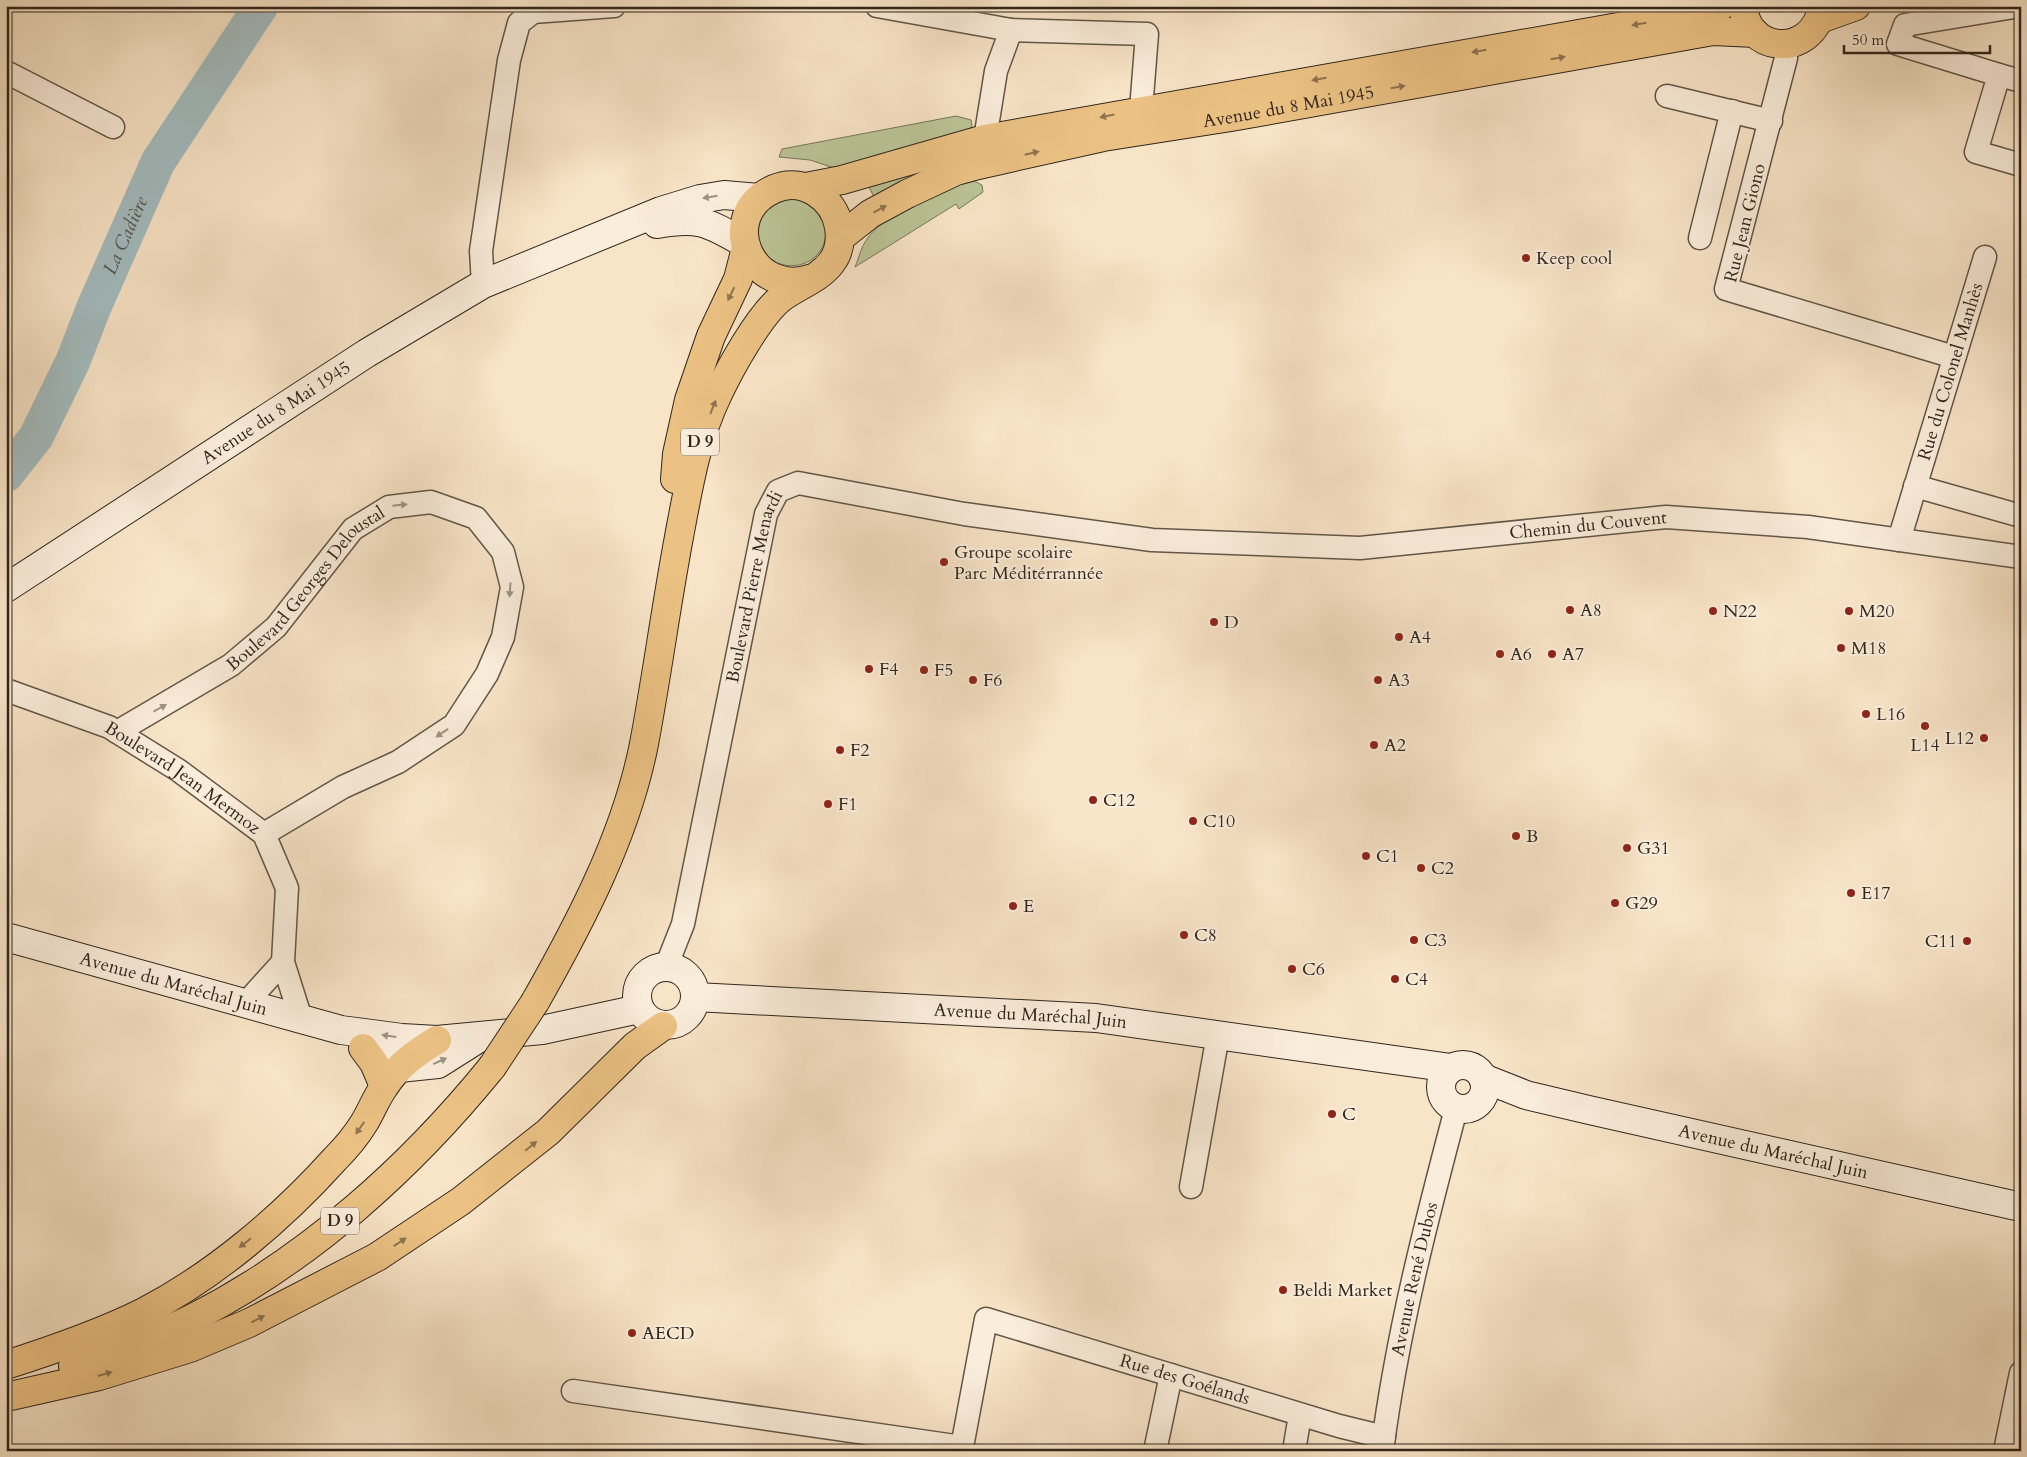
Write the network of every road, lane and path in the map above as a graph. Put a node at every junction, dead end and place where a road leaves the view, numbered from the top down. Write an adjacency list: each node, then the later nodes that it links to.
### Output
1 (614, 6): 29 (street)
2 (877, 6): 8 (street)
3 (1721, 6): 15 (main road, Avenue du 8 Mai 1945, one-way to 15)
4 (1744, 6): 9 (main road)
5 (1856, 6): 7 (main road)
6 (2020, 6): 12 (street)
7 (1822, 13): 10 (main road)
8 (1011, 30): 15 (street); 19 (street)
9 (1755, 32): 10 (main road); 23 (main road, Avenue du 8 Mai 1945, one-way to 9)
10 (1786, 44): 17 (street, Rue Jean Giono)
11 (6, 72): 18 (street)
12 (1999, 75): 13 (street); 20 (street)
13 (2021, 81)
14 (1667, 96): 16 (street)
15 (1140, 110): 19 (main road, Avenue du 8 Mai 1945, one-way to 19)
16 (1732, 111): 17 (street); 24 (street)
17 (1770, 121): 30 (street, Rue Jean Giono)
18 (112, 127)
19 (985, 139): 21 (main road, Avenue du 8 Mai 1945)
20 (2021, 165)
21 (806, 187): 22 (main road); 23 (main road)
22 (759, 198): 25 (main road); 26 (main road, one-way to 26)
23 (841, 237): 28 (main road)
24 (1700, 238)
25 (745, 245): 26 (main road); 28 (main road); 37 (main road, D 9, one-way to 37)
26 (558, 255): 29 (main road, Avenue du 8 Mai 1945)
27 (1985, 257): 30 (street, Rue du Colonel Manhès)
28 (813, 278): 37 (main road, D 9, one-way to 28)
29 (483, 284): 36 (main road, Avenue du 8 Mai 1945)
30 (1954, 357): 31 (street, Rue du Colonel Manhès)
31 (1915, 486): 32 (street); 34 (street, Rue du Colonel Manhès)
32 (2021, 516)
33 (1152, 540): 34 (street, Chemin du Couvent); 43 (street, Boulevard Pierre Menardi)
34 (1899, 540): 35 (street, Chemin du Couvent)
35 (2021, 557)
36 (6, 588)
37 (660, 642): 58 (main road, D 9, bridge)
38 (6, 690): 39 (street, Boulevard Jean Mermoz)
39 (117, 732): 40 (street, Boulevard Jean Mermoz); 40 (street, Boulevard Georges Deloustal, one-way to 40)
40 (264, 834): 42 (street, Boulevard Jean Mermoz)
41 (6, 937): 45 (main road, Avenue du Maréchal Juin)
42 (283, 962): 45 (street); 47 (street)
43 (666, 967): 44 (main road); 46 (main road)
44 (695, 997): 48 (main road); 50 (main road, Avenue du Maréchal Juin)
45 (246, 1003): 47 (main road, Avenue du Maréchal Juin)
46 (639, 1009): 48 (main road); 51 (main road, Avenue du Maréchal Juin)
47 (301, 1018): 49 (main road, Avenue du Maréchal Juin)
48 (663, 1026): 65 (main road, one-way to 48)
49 (341, 1030): 52 (main road, Avenue du Maréchal Juin, one-way to 49); 54 (main road, Avenue du Maréchal Juin)
50 (1218, 1035): 53 (main road, Avenue du Maréchal Juin); 56 (street)
51 (480, 1037): 52 (main road, Avenue du Maréchal Juin); 54 (main road, Avenue du Maréchal Juin, one-way to 51)
52 (437, 1040): 54 (main road)
53 (1364, 1055): 55 (main road, Avenue du Maréchal Juin); 55 (main road, Avenue du Maréchal Juin)
54 (392, 1077): 59 (main road, one-way to 59)
55 (1464, 1097): 57 (main road, Avenue du Maréchal Juin); 67 (street, Avenue René Dubos)
56 (1191, 1187)
57 (2021, 1207)
58 (156, 1336): 62 (main road, D 9); 63 (main road, D 9)
59 (6, 1365)
60 (2021, 1373): 70 (street)
61 (1171, 1375): 64 (street, Rue des Goélands); 66 (street, Rue des Goélands); 68 (street)
62 (6, 1378)
63 (6, 1390)
64 (573, 1391)
65 (6, 1397)
66 (1300, 1415): 67 (street, Rue des Goélands); 69 (street)
67 (1383, 1444)
68 (1155, 1451)
69 (1294, 1451)
70 (2005, 1451)

